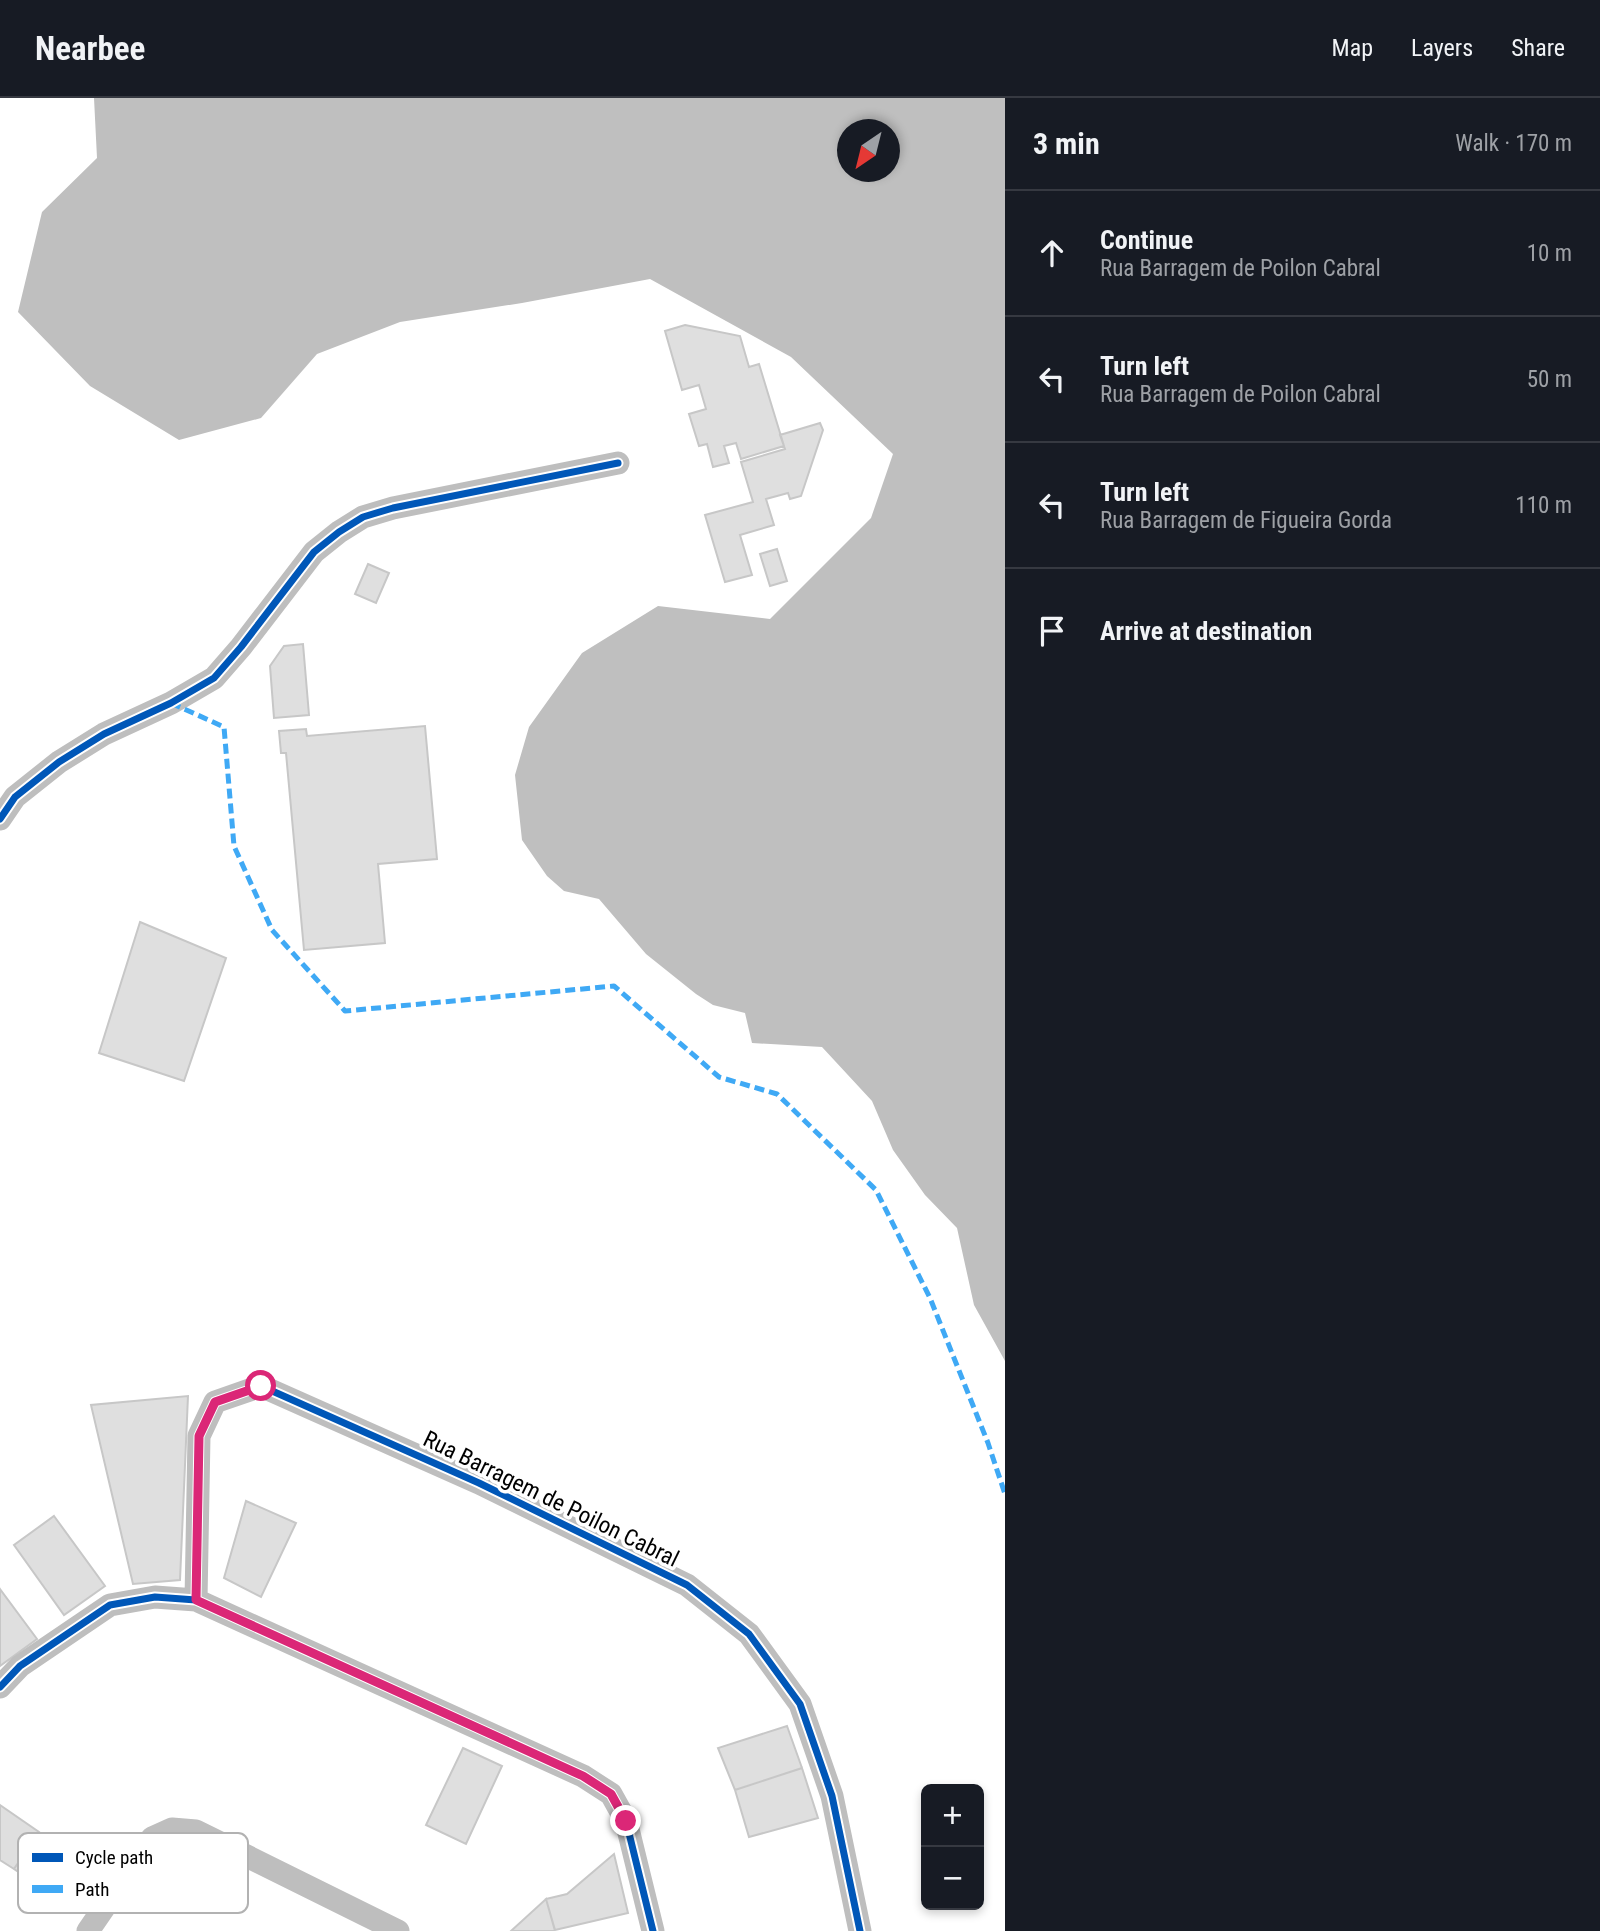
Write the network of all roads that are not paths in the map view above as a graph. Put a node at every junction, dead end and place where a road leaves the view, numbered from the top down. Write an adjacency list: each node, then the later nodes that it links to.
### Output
1 (618, 463): 2 (street)
2 (7, 792): 3 (street)
3 (0, 819)
4 (196, 1600): 5 (street); 12 (street); 13 (street, Rua Barragem de Poilon Cabral)
5 (0, 1687)
6 (163, 1833): 7 (street)
7 (199, 1833)
8 (248, 1857): 11 (street)
9 (100, 1913): 10 (street)
10 (88, 1931)
11 (398, 1931)
12 (653, 1931)
13 (860, 1931)

